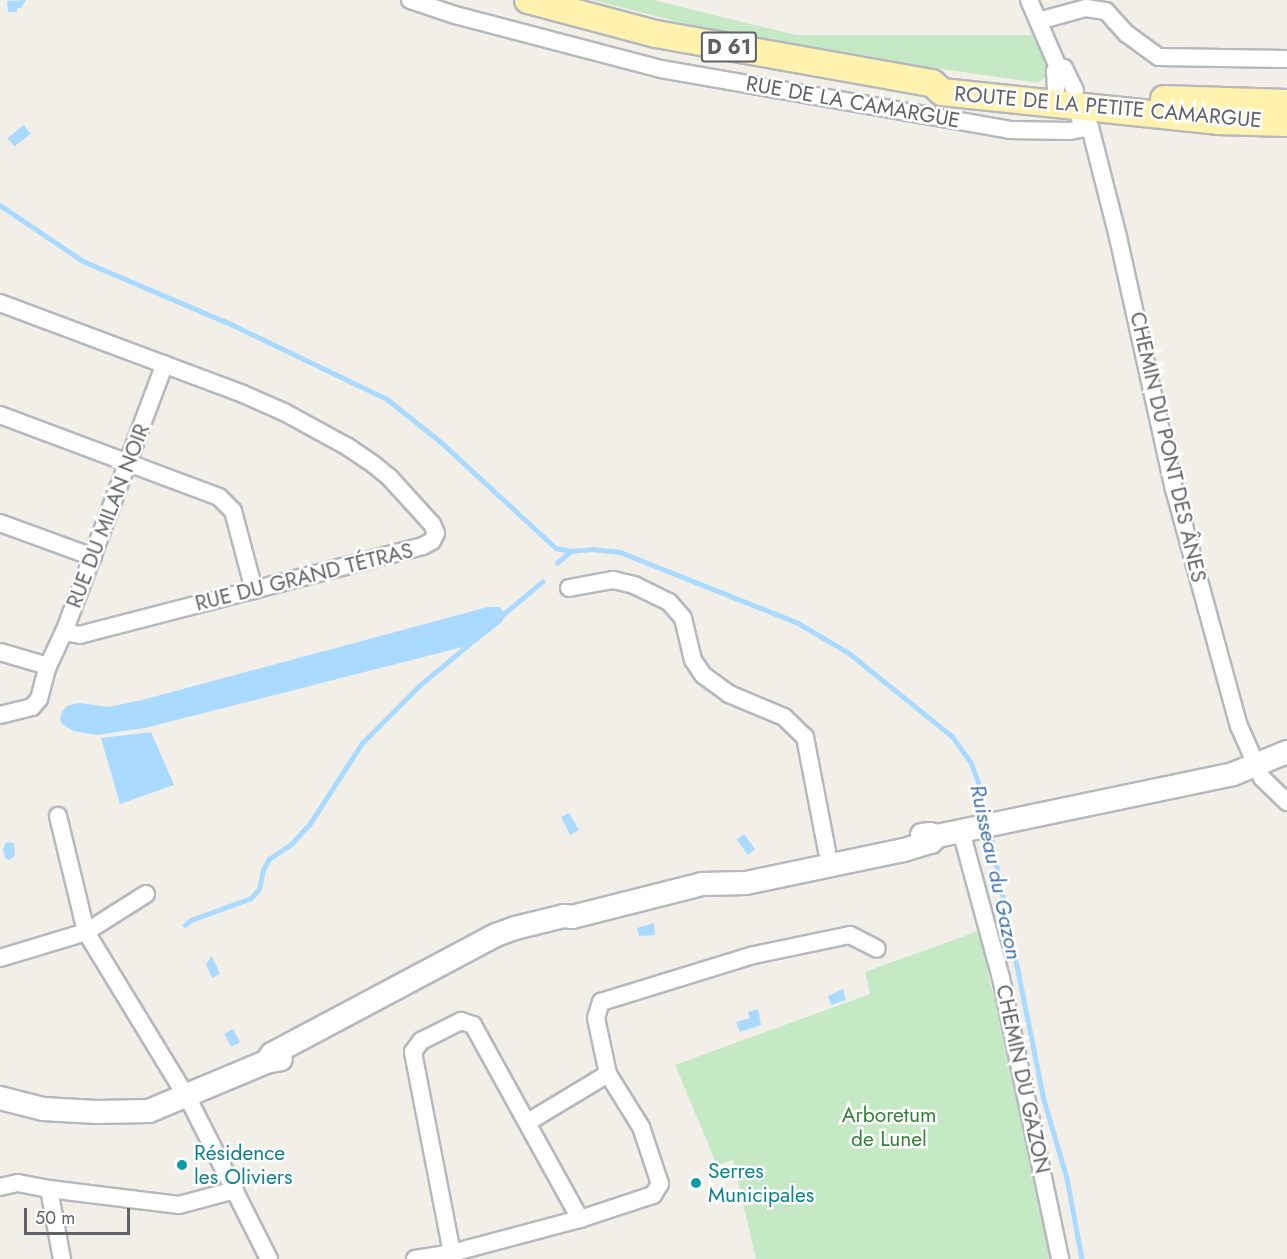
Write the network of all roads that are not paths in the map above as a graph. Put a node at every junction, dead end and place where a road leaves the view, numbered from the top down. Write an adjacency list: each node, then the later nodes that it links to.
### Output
1 (410, 0): 6 (street, RUE DE LA CAMARGUE)
2 (528, 0): 6 (main road, ROUTE DE LA PETITE CAMARGUE / D 61)
3 (1029, 0): 4 (street, CHEMIN DU PONT DES ÂNES)
4 (1038, 21): 5 (street); 6 (street, CHEMIN DU PONT DES ÂNES)
5 (1287, 59)
6 (1075, 98): 7 (main road, ROUTE DE LA PETITE CAMARGUE / D 61); 8 (main road, ROUTE DE LA PETITE CAMARGUE / D 61); 22 (street, CHEMIN DU PONT DES ÂNES)
7 (1287, 103)
8 (1287, 123)
9 (0, 303): 10 (street, RUE DU GRAND TÉTRAS)
10 (165, 364): 12 (street, RUE DU MILAN NOIR); 16 (street, RUE DU GRAND TÉTRAS)
11 (0, 415): 12 (street)
12 (128, 462): 14 (street, RUE DU MILAN NOIR); 16 (street)
13 (0, 523): 14 (street)
14 (93, 557): 17 (street, RUE DU MILAN NOIR)
15 (569, 588): 26 (street)
16 (254, 590): 17 (street, RUE DU GRAND TÉTRAS)
17 (64, 632): 19 (street, RUE DU MILAN NOIR)
18 (0, 652): 19 (street)
19 (48, 666): 20 (street, RUE DU MILAN NOIR)
20 (0, 715)
21 (1287, 752): 22 (street)
22 (1254, 765): 23 (street, CHEMIN DU PONT DES ÂNES); 25 (street)
23 (1287, 802)
24 (58, 816): 28 (street)
25 (967, 830): 26 (street); 43 (street, CHEMIN DU GAZON)
26 (829, 858): 32 (street)
27 (146, 894): 28 (street)
28 (86, 932): 30 (street); 32 (street)
29 (877, 949): 31 (street)
30 (0, 958)
31 (608, 1074): 34 (street); 38 (street)
32 (186, 1096): 33 (street); 37 (street)
33 (0, 1098)
34 (528, 1122): 38 (street); 39 (street)
35 (0, 1187): 36 (street)
36 (49, 1189): 37 (street); 40 (street)
37 (235, 1190): 41 (street)
38 (579, 1219): 39 (street)
39 (452, 1253): 42 (street)
40 (62, 1259)
41 (269, 1259)
42 (415, 1259)
43 (1060, 1259)

